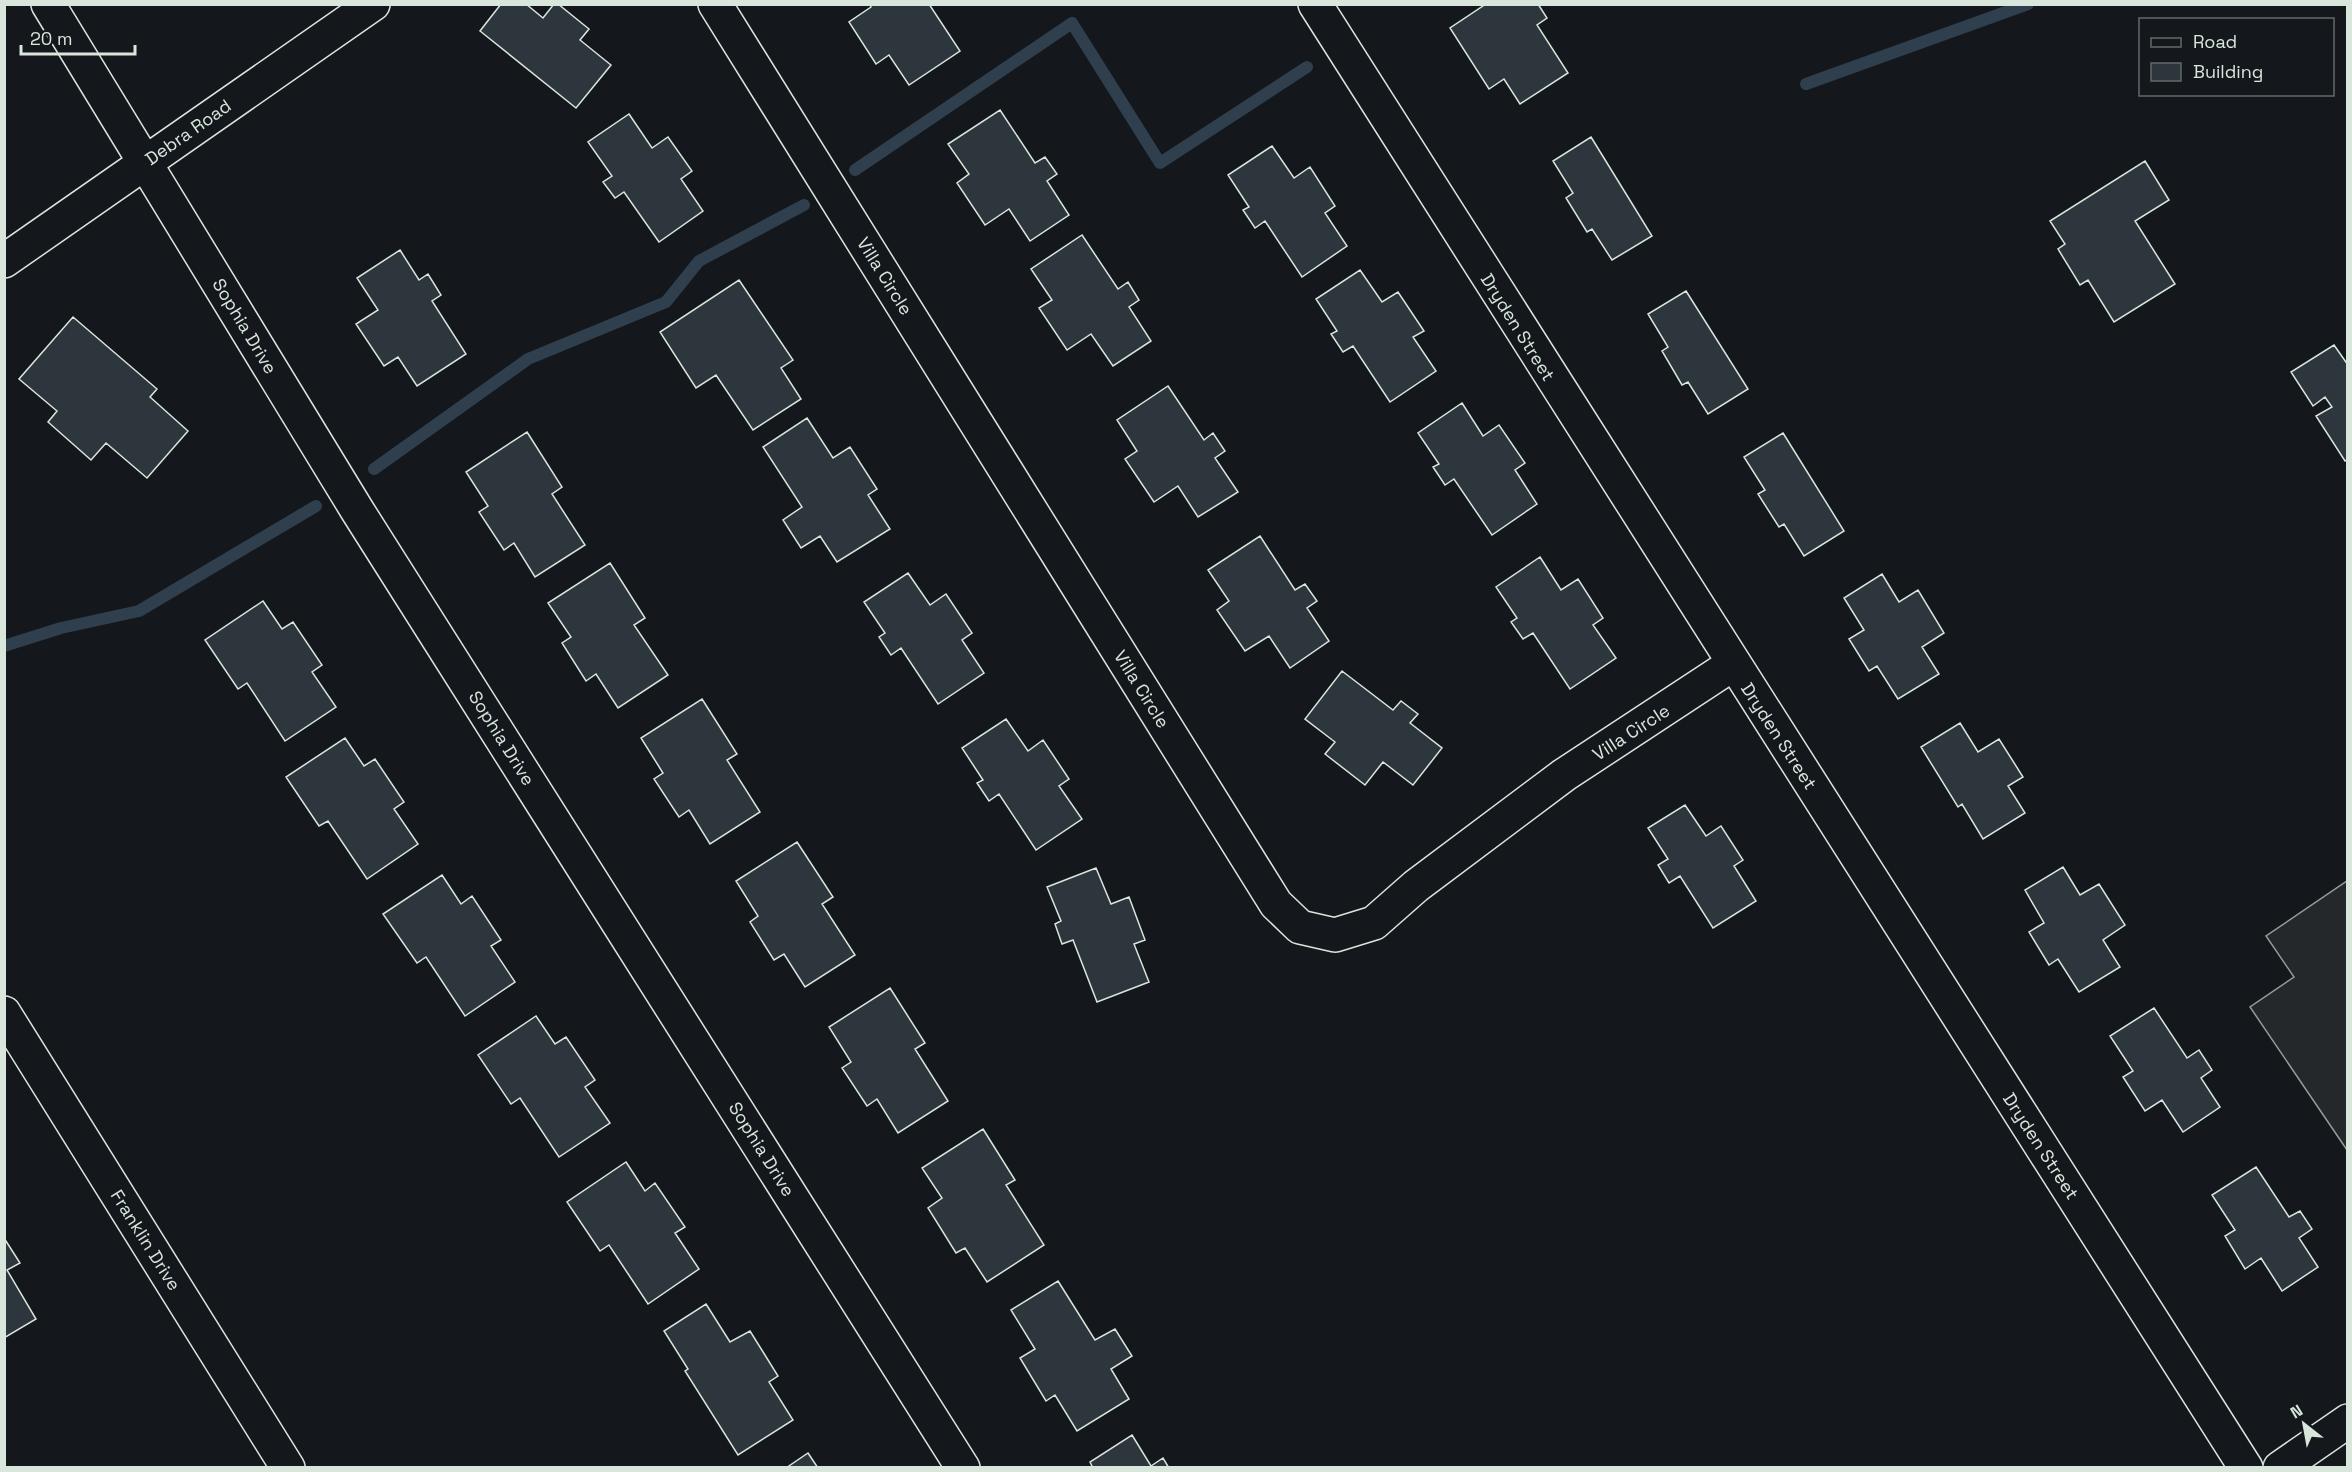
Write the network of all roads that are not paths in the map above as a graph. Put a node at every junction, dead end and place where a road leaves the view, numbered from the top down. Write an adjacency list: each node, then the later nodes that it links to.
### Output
1 (48, 4): 5 (street, Sophia Drive)
2 (373, 4): 5 (street, Debra Road)
3 (715, 4): 7 (street, Villa Circle)
4 (1315, 4): 7 (street, Dryden Street)
5 (145, 161): 6 (street, Debra Road); 11 (street, Sophia Drive)
6 (4, 261)
7 (1733, 664): 12 (street, Dryden Street)
8 (4, 1013): 10 (street, Franklin Drive)
9 (2348, 1421): 13 (street)
10 (288, 1467)
11 (963, 1467)
12 (2246, 1467)
13 (2280, 1467)

